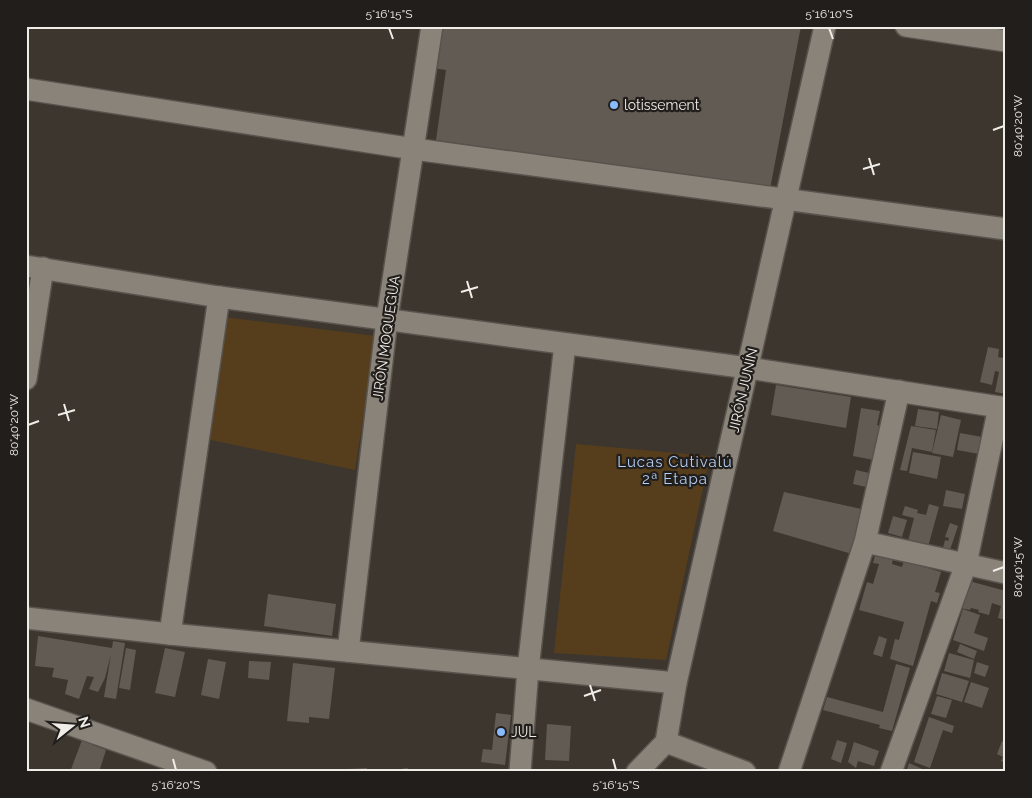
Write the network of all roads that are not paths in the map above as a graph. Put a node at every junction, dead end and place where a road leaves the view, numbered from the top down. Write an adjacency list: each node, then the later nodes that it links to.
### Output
1 (432, 26): 6 (street, JIRÓN MOQUEGUA)
2 (825, 26): 7 (street, JIRÓN JUNÍN)
3 (906, 26): 4 (street)
4 (1006, 40)
5 (26, 89): 6 (street)
6 (414, 149): 7 (street); 11 (street, JIRÓN MOQUEGUA)
7 (785, 198): 8 (street); 13 (street, JIRÓN JUNÍN)
8 (1006, 229)
9 (34, 267): 10 (street); 14 (street)
10 (219, 297): 11 (street); 21 (street)
11 (387, 319): 12 (street); 22 (street, JIRÓN MOQUEGUA)
12 (565, 344): 13 (street); 23 (street)
13 (748, 368): 15 (street); 24 (street, JIRÓN JUNÍN)
14 (26, 379)
15 (899, 391): 16 (street); 17 (street)
16 (1002, 407): 18 (street)
17 (865, 542): 18 (street); 31 (street)
18 (966, 564): 19 (street); 32 (street)
19 (1006, 573)
20 (26, 618): 21 (street)
21 (170, 634): 22 (street)
22 (348, 651): 23 (street)
23 (528, 668): 24 (street); 28 (street)
24 (676, 683): 26 (street, JIRÓN JUNÍN)
25 (26, 709): 27 (street)
26 (666, 742): 29 (street); 30 (street)
27 (206, 772)
28 (520, 772)
29 (637, 772)
30 (745, 772)
31 (789, 772)
32 (891, 772)

